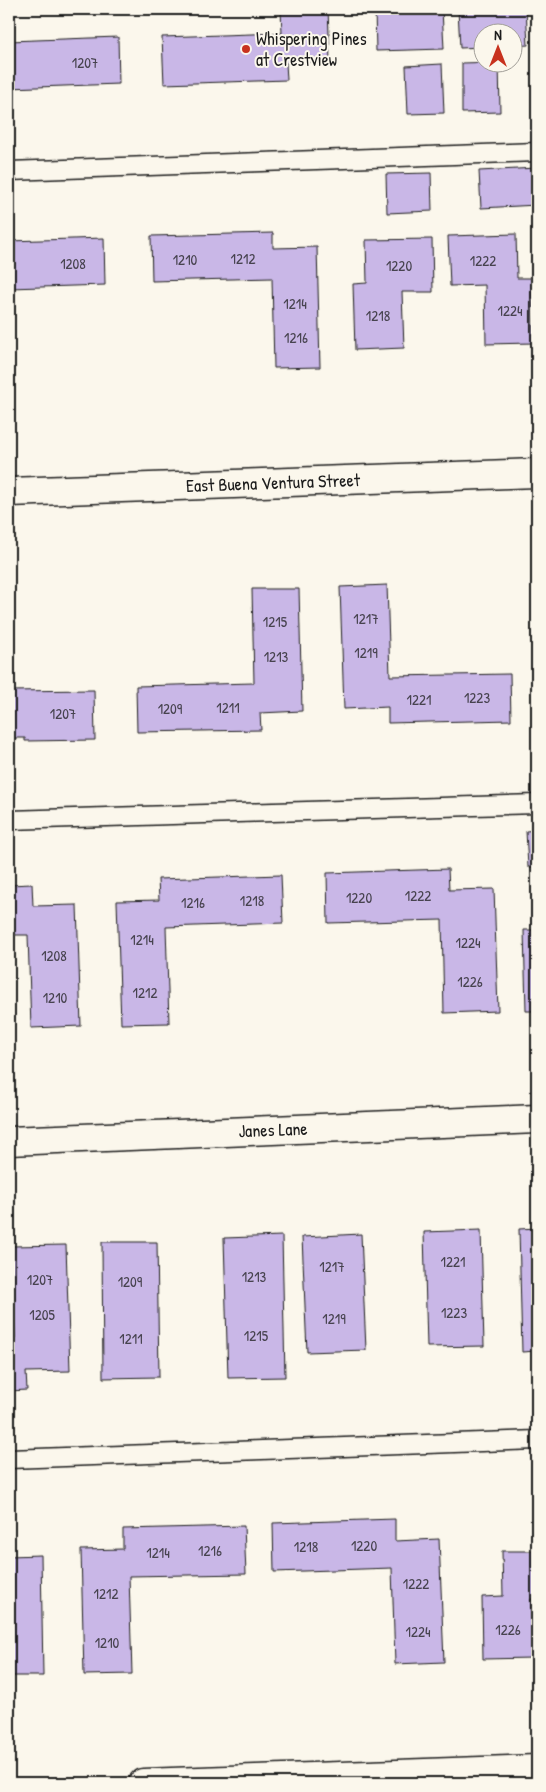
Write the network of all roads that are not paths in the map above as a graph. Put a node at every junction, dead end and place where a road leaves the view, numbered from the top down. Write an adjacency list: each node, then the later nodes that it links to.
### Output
1 (537, 152): 2 (lane)
2 (9, 171)
3 (537, 473): 4 (street, East Buena Ventura Street)
4 (9, 492)
5 (537, 804): 6 (lane)
6 (9, 820)
7 (537, 1119): 8 (street, Janes Lane)
8 (9, 1140)
9 (537, 1440): 10 (lane)
10 (9, 1459)
11 (537, 1769): 12 (street)
12 (143, 1783)

